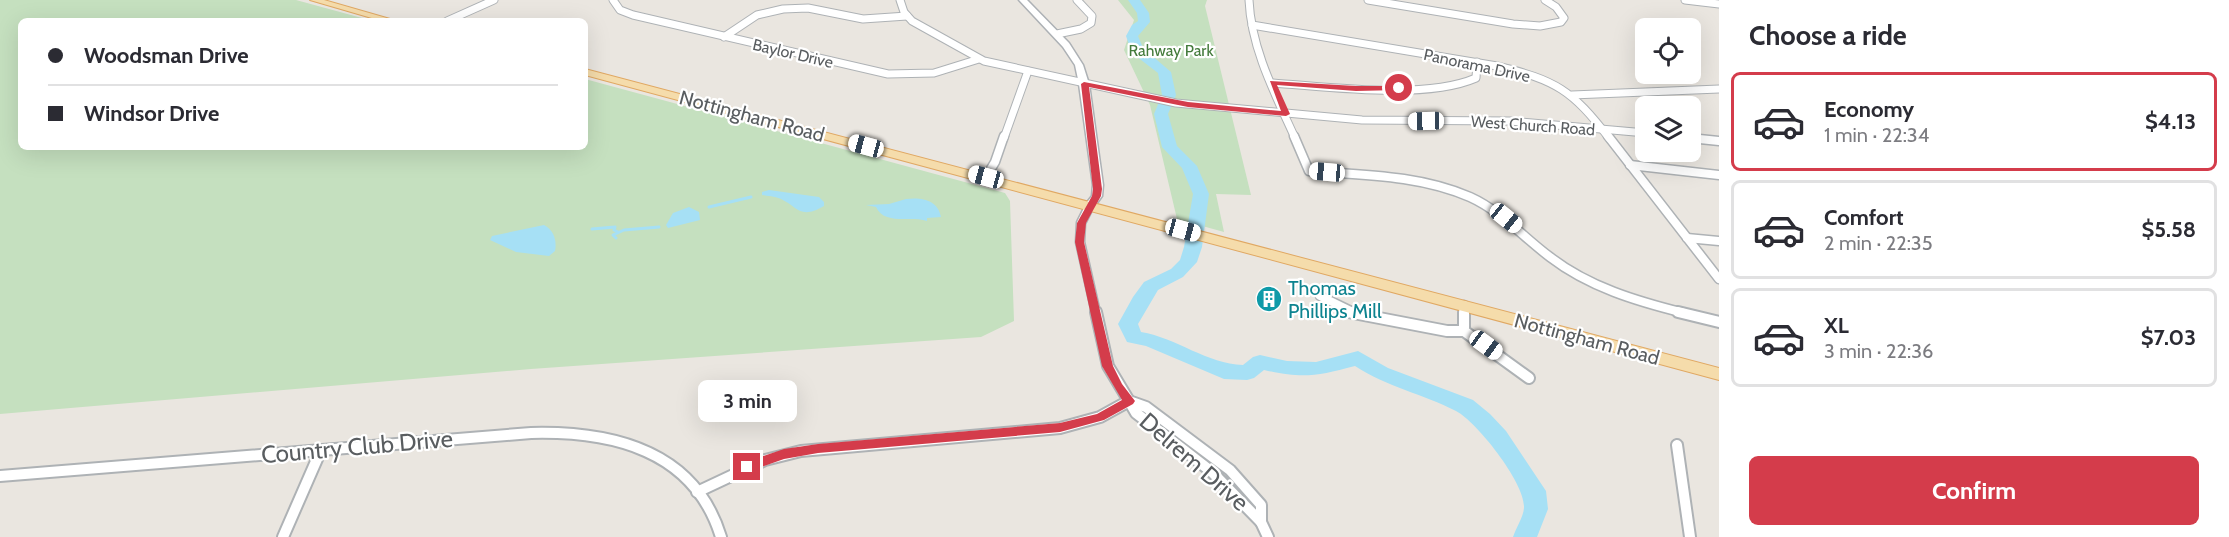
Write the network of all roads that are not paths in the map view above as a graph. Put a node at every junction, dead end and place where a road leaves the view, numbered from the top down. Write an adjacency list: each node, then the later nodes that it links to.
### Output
1 (314, 0): 12 (main road)
2 (613, 0): 21 (street, Baylor Drive)
3 (807, 0): 14 (street)
4 (900, 0): 15 (street)
5 (1023, 0): 20 (street)
6 (1077, 0): 20 (street)
7 (1249, 0): 19 (street)
8 (1368, 0): 9 (street)
9 (1545, 0)
10 (1685, 0): 13 (street)
11 (493, 1): 17 (street); 18 (street)
12 (329, 2): 16 (main road)
13 (1719, 4)
14 (803, 8): 15 (street); 21 (street)
15 (907, 16): 22 (street, West Church Road)
16 (382, 18)
17 (454, 18)
18 (467, 18)
19 (1252, 26): 23 (street, Panorama Drive); 26 (street)
20 (1057, 34): 27 (street)
21 (724, 37): 22 (street, Baylor Drive)
22 (979, 59): 24 (street, West Church Road)
23 (1477, 62): 26 (street); 29 (street, Panorama Drive)
24 (1028, 71): 27 (street, West Church Road); 37 (street)
25 (588, 73): 37 (main road, Nottingham Road)
26 (1273, 82): 30 (street)
27 (1084, 84): 30 (street, West Church Road); 38 (street)
28 (1719, 89): 29 (street)
29 (1572, 95): 31 (street, Panorama Drive)
30 (1286, 114): 31 (street, West Church Road); 44 (street)
31 (1602, 129): 32 (street, West Church Road); 35 (street, Panorama Drive)
32 (1635, 132)
33 (1701, 139): 34 (street)
34 (1719, 141)
35 (1630, 165): 36 (street); 39 (street, Panorama Drive)
36 (1719, 175)
37 (986, 177): 38 (main road, Nottingham Road)
38 (1090, 205): 43 (main road, Nottingham Road); 48 (street, Delrem Drive)
39 (1687, 238): 40 (street); 41 (street, Panorama Drive)
40 (1719, 241)
41 (1719, 279)
42 (1320, 296): 45 (street)
43 (1464, 305): 45 (street); 46 (main road, Nottingham Road)
44 (1719, 322)
45 (1464, 331): 47 (street)
46 (1719, 374)
47 (1529, 378)
48 (1129, 401): 52 (street); 55 (street, Delrem Drive)
49 (1677, 445): 56 (street)
50 (321, 450): 51 (street, Country Club Drive); 52 (street, Country Club Drive); 53 (street)
51 (0, 476)
52 (697, 492): 54 (street, Country Club Drive)
53 (283, 537)
54 (721, 537)
55 (1268, 537)
56 (1690, 537)

